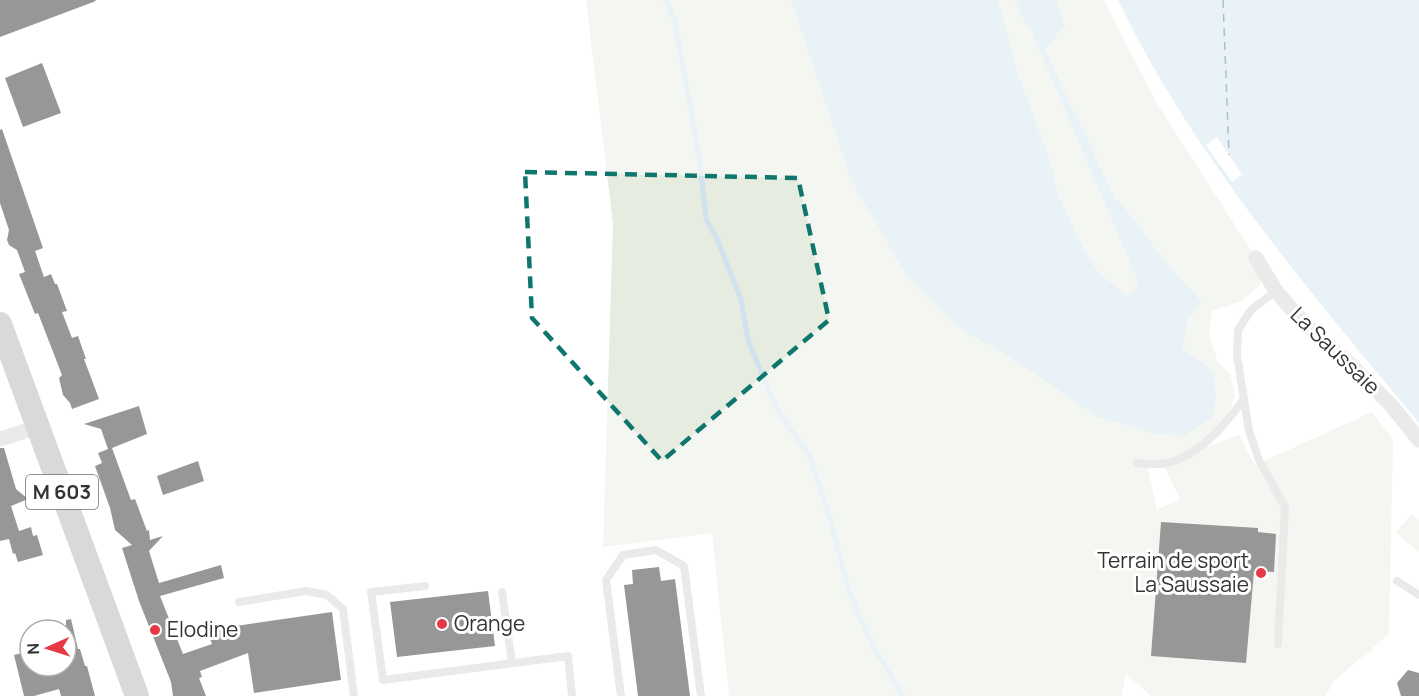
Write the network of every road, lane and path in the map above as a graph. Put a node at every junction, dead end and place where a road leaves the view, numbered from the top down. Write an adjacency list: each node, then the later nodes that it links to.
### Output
1 (1256, 258): 2 (street, La Saussaie)
2 (1276, 291): 4 (lane); 7 (street, La Saussaie)
3 (0, 324): 5 (main road, M 603)
4 (1243, 400): 8 (lane); 14 (lane)
5 (38, 428): 6 (street); 16 (main road, M 603)
6 (0, 439)
7 (1419, 440)
8 (1137, 463)
9 (1397, 581): 12 (lane)
10 (425, 586): 15 (lane)
11 (502, 592): 15 (lane)
12 (1419, 595)
13 (239, 602): 17 (lane)
14 (1278, 644)
15 (512, 663): 18 (lane)
16 (137, 696)
17 (354, 696)
18 (572, 696)
19 (621, 696): 20 (lane)
20 (701, 696)

